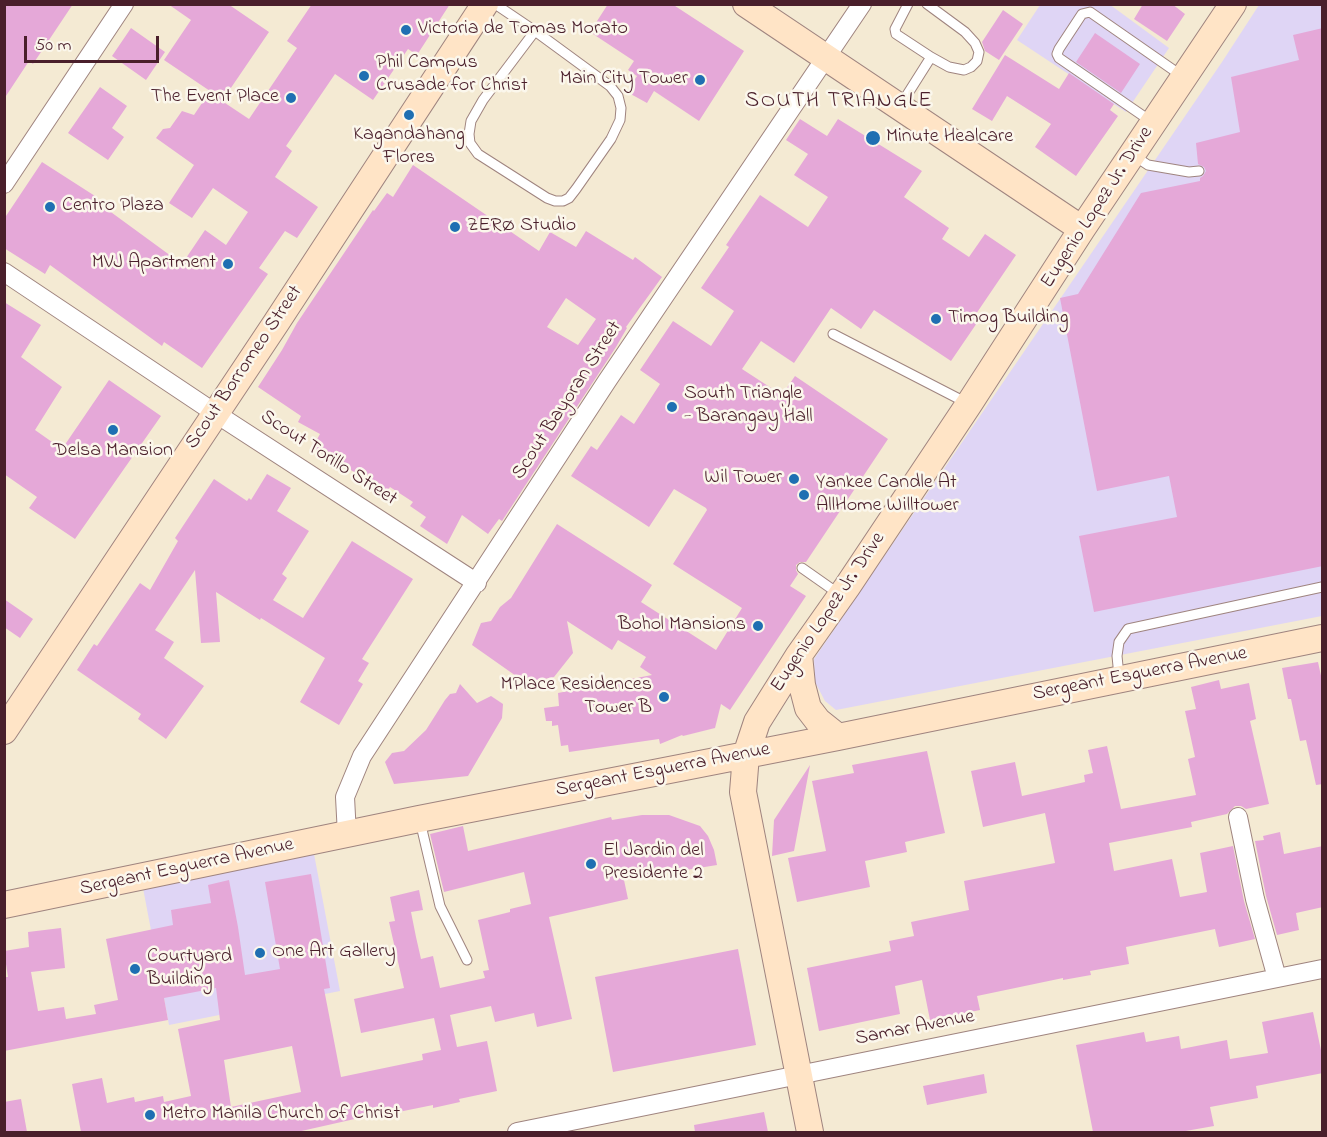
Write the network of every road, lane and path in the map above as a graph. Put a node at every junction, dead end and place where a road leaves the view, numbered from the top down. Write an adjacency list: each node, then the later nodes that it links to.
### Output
1 (124, 4): 17 (street)
2 (485, 4): 22 (street, Scout Borromeo Street)
3 (495, 4): 9 (lane)
4 (746, 4): 11 (street)
5 (862, 4): 11 (street, Scout Bayoran Street)
6 (908, 4): 10 (lane)
7 (927, 4): 10 (lane)
8 (1233, 4): 12 (street, Eugenio Lopez Jr. Drive)
9 (535, 31): 9 (lane)
10 (931, 57): 13 (lane)
11 (826, 58): 13 (street); 24 (street, Scout Bayoran Street)
12 (1184, 78): 14 (street, Eugenio Lopez Jr. Drive); 14 (lane)
13 (900, 106): 18 (street)
14 (1154, 124): 15 (street, Eugenio Lopez Jr. Drive)
15 (1141, 160): 16 (lane); 18 (street, Eugenio Lopez Jr. Drive)
16 (1199, 171)
17 (4, 184)
18 (1082, 229): 21 (street, Eugenio Lopez Jr. Drive)
19 (4, 272): 22 (street, Scout Torillo Street)
20 (833, 334): 21 (lane)
21 (969, 404): 26 (street, Eugenio Lopez Jr. Drive)
22 (215, 413): 24 (street, Scout Torillo Street); 30 (street, Scout Borromeo Street)
23 (802, 568): 26 (lane)
24 (477, 583): 35 (street, Scout Bayoran Street)
25 (1323, 587): 29 (lane)
26 (841, 596): 28 (street, Eugenio Lopez Jr. Drive)
27 (1323, 638): 29 (street, Sergeant Esguerra Avenue)
28 (799, 655): 31 (street); 32 (street, Eugenio Lopez Jr. Drive)
29 (1119, 679): 31 (street, Sergeant Esguerra Avenue)
30 (4, 731)
31 (838, 737): 32 (street, Sergeant Esguerra Avenue)
32 (746, 755): 34 (street, Sergeant Esguerra Avenue); 40 (street, Eugenio Lopez Jr. Drive)
33 (1238, 817): 39 (street)
34 (419, 819): 35 (street, Sergeant Esguerra Avenue); 37 (lane)
35 (347, 836): 36 (street, Sergeant Esguerra Avenue)
36 (4, 905)
37 (466, 960)
38 (1323, 969): 39 (street, Samar Avenue)
39 (1277, 978): 40 (street, Samar Avenue)
40 (798, 1075): 41 (street, Samar Avenue); 42 (street, Eugenio Lopez Jr. Drive)
41 (517, 1132)
42 (810, 1132)

